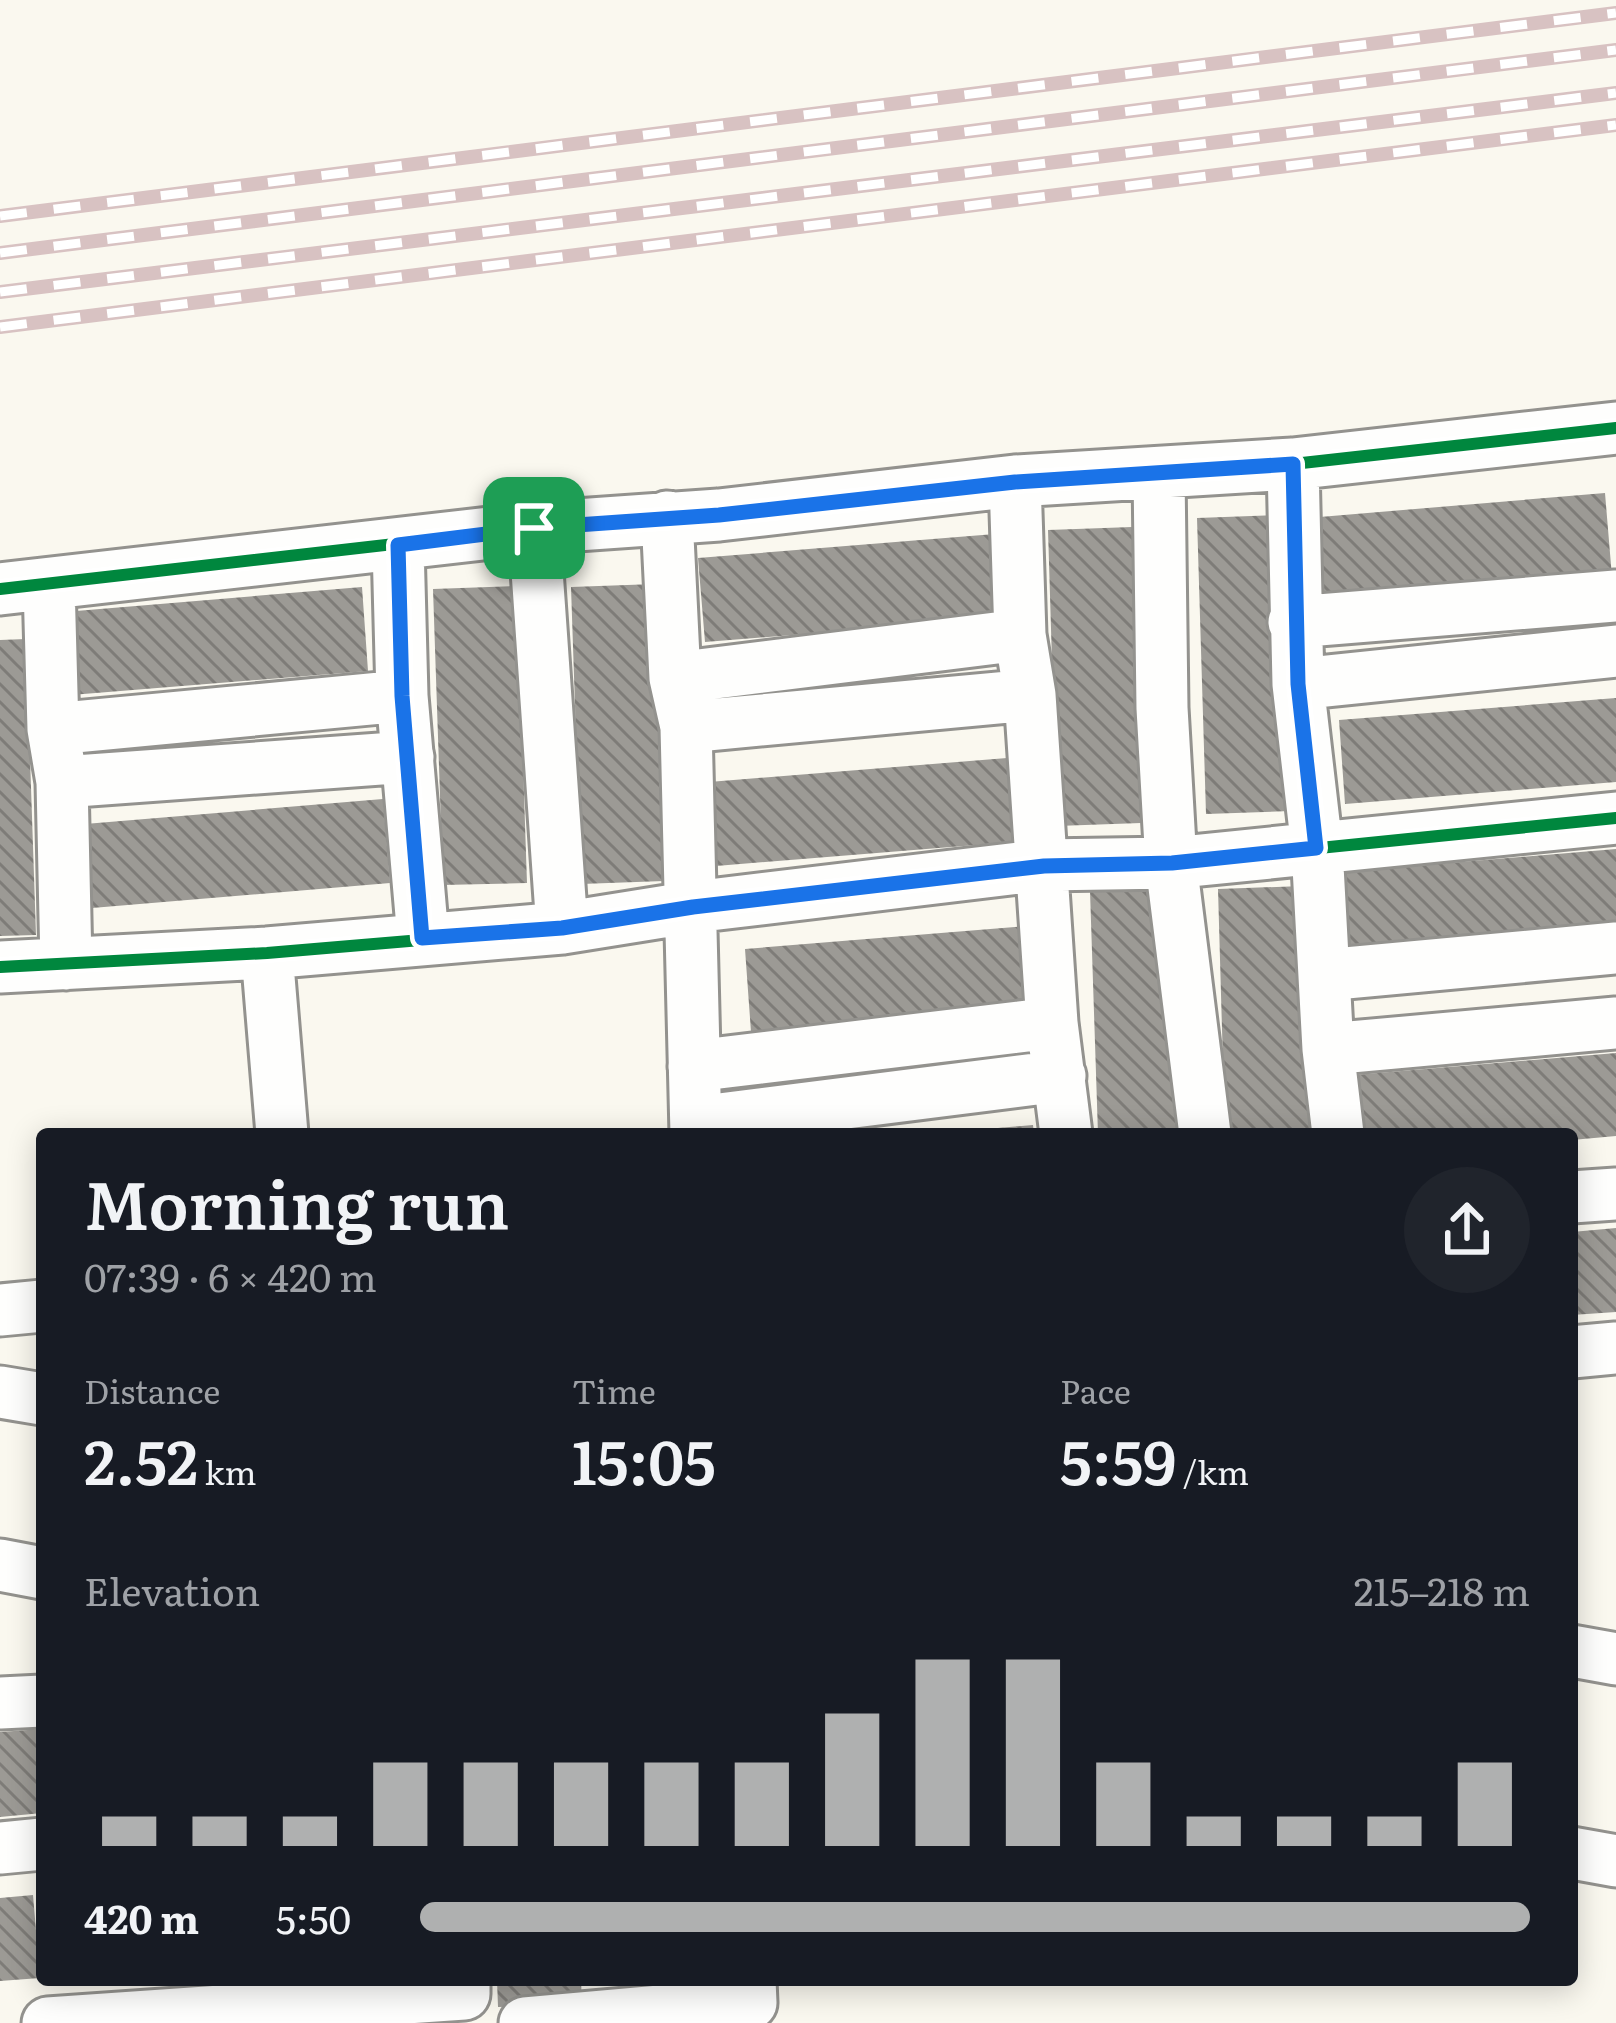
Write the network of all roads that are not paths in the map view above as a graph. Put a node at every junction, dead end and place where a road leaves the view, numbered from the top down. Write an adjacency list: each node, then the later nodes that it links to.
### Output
1 (1616, 428): 2 (street)
2 (1293, 464): 3 (street); 10 (street)
3 (1159, 473): 4 (street); 22 (street)
4 (1015, 482): 5 (street); 11 (street)
5 (667, 517): 6 (street); 16 (street)
6 (534, 528): 7 (street); 25 (street)
7 (398, 545): 8 (street); 15 (street)
8 (24, 587): 17 (street)
9 (1616, 596): 10 (street)
10 (1294, 622): 13 (street)
11 (1021, 635): 14 (street); 16 (street)
12 (1616, 651): 13 (street)
13 (1298, 684): 21 (street)
14 (1030, 695): 16 (street); 23 (street)
15 (402, 696): 17 (street); 18 (street)
16 (680, 702): 24 (street)
17 (53, 729): 19 (street)
18 (408, 757): 19 (street); 26 (street)
19 (62, 782): 29 (street)
20 (1616, 818): 21 (street)
21 (1316, 848): 22 (street); 31 (street)
22 (1172, 863): 23 (street); 40 (street)
23 (1044, 866): 24 (street); 32 (street)
24 (693, 907): 25 (street); 35 (street)
25 (562, 928): 26 (street)
26 (422, 938): 28 (street)
27 (1616, 948): 31 (street)
28 (267, 952): 29 (street); 37 (street)
29 (66, 964): 30 (street)
30 (0, 967)
31 (1324, 975): 34 (street)
32 (1052, 1023): 35 (street); 36 (street)
33 (1616, 1023): 34 (street)
34 (1328, 1049): 41 (street)
35 (694, 1066): 38 (street)
36 (1060, 1076): 38 (street); 39 (street)
37 (282, 1128)
38 (696, 1128)
39 (1065, 1128)
40 (1203, 1128)
41 (1337, 1128)
42 (1616, 1194): 43 (street)
43 (1578, 1197)
44 (36, 1307): 45 (street)
45 (0, 1310)
46 (1616, 1348): 47 (street)
47 (1578, 1351)
48 (0, 1393): 49 (street)
49 (36, 1398)
50 (0, 1565): 51 (street)
51 (36, 1572)
52 (1578, 1652): 53 (street)
53 (1616, 1659)
54 (36, 1701): 55 (street)
55 (0, 1703)
56 (36, 1845): 57 (street)
57 (0, 1848)
58 (1578, 1854): 59 (street)
59 (1616, 1862)
60 (750, 1986): 61 (street)
61 (614, 1997): 64 (street)
62 (465, 1999): 63 (street)
63 (74, 2008)
64 (525, 2023)

